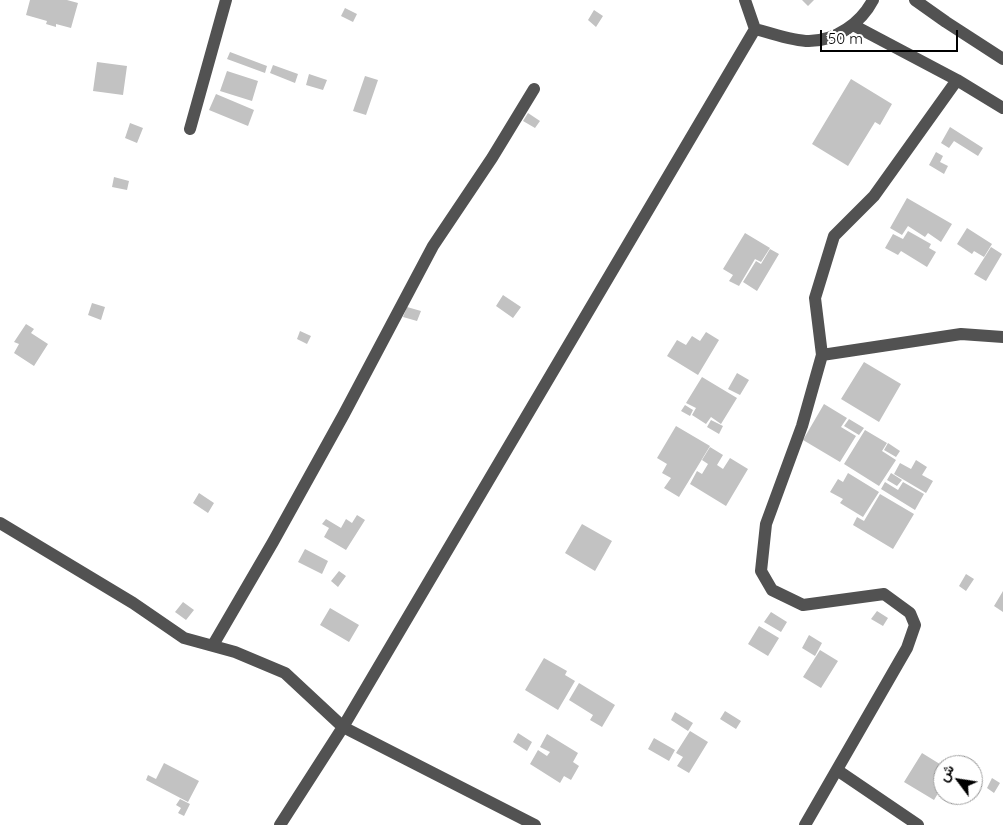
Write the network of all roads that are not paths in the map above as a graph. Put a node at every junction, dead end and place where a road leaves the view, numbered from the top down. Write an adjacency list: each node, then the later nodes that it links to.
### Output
1 (226, 0): 11 (street)
2 (746, 0): 6 (street)
3 (873, 0): 5 (street)
4 (915, 0): 7 (street)
5 (853, 26): 6 (street); 8 (street)
6 (755, 29): 16 (street)
7 (1003, 59)
8 (957, 80): 10 (street); 13 (street)
9 (534, 89): 15 (street)
10 (1003, 108)
11 (190, 129)
12 (1003, 337): 13 (street)
13 (822, 355): 17 (street)
14 (0, 523): 15 (street)
15 (213, 646): 16 (street)
16 (343, 727): 18 (street); 19 (street)
17 (838, 770): 20 (street); 21 (street)
18 (280, 825)
19 (535, 825)
20 (805, 825)
21 (918, 825)

